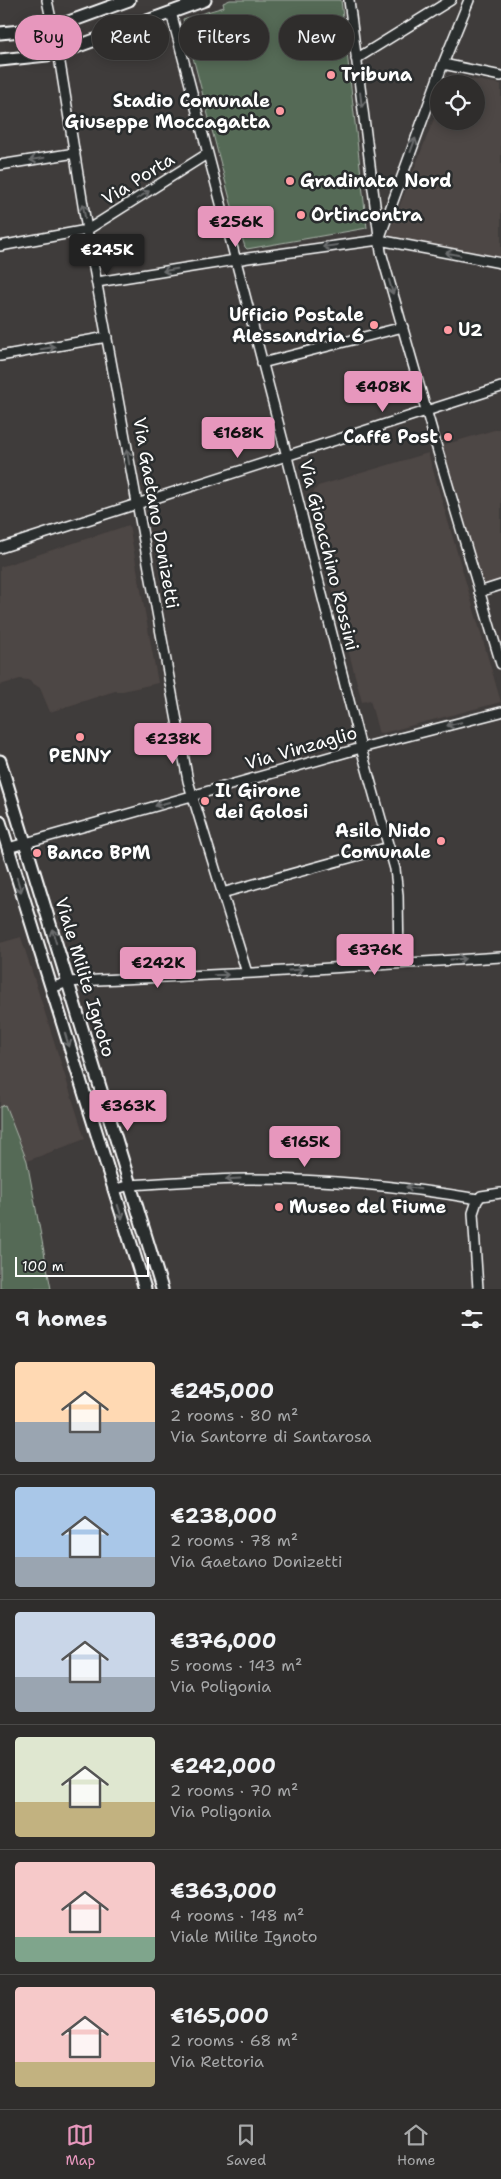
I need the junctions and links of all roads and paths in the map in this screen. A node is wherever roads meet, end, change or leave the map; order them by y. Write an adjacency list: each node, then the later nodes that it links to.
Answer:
1 (47, 0): 8 (street, Via Gaetano Donizetti)
2 (130, 0): 9 (main road)
3 (205, 0): 7 (main road)
4 (348, 0): 14 (street)
5 (451, 0): 14 (street)
6 (469, 0): 17 (street)
7 (171, 12): 12 (main road); 20 (street, Via Gioacchino Rossini)
8 (50, 15)
9 (82, 17)
10 (15, 32): 11 (main road)
11 (0, 33)
12 (82, 44)
13 (15, 59): 15 (main road)
14 (356, 59): 23 (street, one-way to 23)
15 (0, 60)
16 (59, 60): 19 (street, Via Gaetano Donizetti)
17 (443, 64): 18 (street); 23 (street, one-way to 17)
18 (501, 76)
19 (75, 154): 21 (street, one-way to 21); 22 (street, Via Gaetano Donizetti, one-way to 19)
20 (207, 154): 22 (street, Via Porta, one-way to 20); 25 (street, Via Gioacchino Rossini)
21 (0, 165)
22 (87, 230): 24 (street); 27 (street, Via Gaetano Donizetti)
23 (379, 240): 25 (street, one-way to 25); 26 (street, one-way to 23); 28 (street, one-way to 28)
24 (0, 246)
25 (236, 260): 27 (street, one-way to 27); 31 (street, Via Gioacchino Rossini)
26 (501, 264)
27 (96, 282): 29 (street, Via Gaetano Donizetti)
28 (402, 327): 31 (street); 33 (street)
29 (107, 337): 30 (street, one-way to 29); 35 (street, Via Gaetano Donizetti, one-way to 29)
30 (0, 356)
31 (262, 363): 34 (street, Via Gioacchino Rossini)
32 (501, 388): 33 (street)
33 (427, 412): 34 (street); 38 (street)
34 (287, 456): 35 (street); 41 (street, Via Gioacchino Rossini)
35 (138, 504): 36 (street); 43 (street, Via Gaetano Donizetti)
36 (0, 548)
37 (501, 585): 38 (street)
38 (479, 592): 39 (street)
39 (501, 664)
40 (501, 712): 41 (street, Via Vinzaglio, one-way to 41)
41 (360, 748): 43 (street, Via Vinzaglio); 46 (street, Via Gioacchino Rossini)
42 (0, 761): 45 (main road, Viale Milite Ignoto)
43 (192, 796): 45 (street, Via Vinzaglio, one-way to 45); 48 (street, Via Gaetano Donizetti)
44 (0, 822): 47 (main road, Viale Milite Ignoto)
45 (25, 843): 47 (street, Via Vinzaglio); 52 (main road, Viale Milite Ignoto, one-way to 45)
46 (389, 847): 48 (street); 50 (street, Via Gioacchino Rossini)
47 (8, 848): 53 (main road, Viale Milite Ignoto, one-way to 53)
48 (222, 893): 51 (street, Via Gaetano Donizetti)
49 (501, 957): 50 (street, one-way to 49)
50 (399, 963): 51 (street, one-way to 50)
51 (247, 974): 52 (street, one-way to 51)
52 (68, 982): 53 (street); 54 (main road, Viale Milite Ignoto)
53 (51, 988): 55 (main road, Viale Milite Ignoto, one-way to 55)
54 (130, 1186): 55 (street); 57 (street, one-way to 54); 59 (main road, Viale Milite Ignoto)
55 (113, 1190): 58 (main road, Viale Milite Ignoto, one-way to 58)
56 (501, 1193): 57 (street)
57 (478, 1199): 60 (street)
58 (145, 1289)
59 (162, 1289)
60 (478, 1289)

